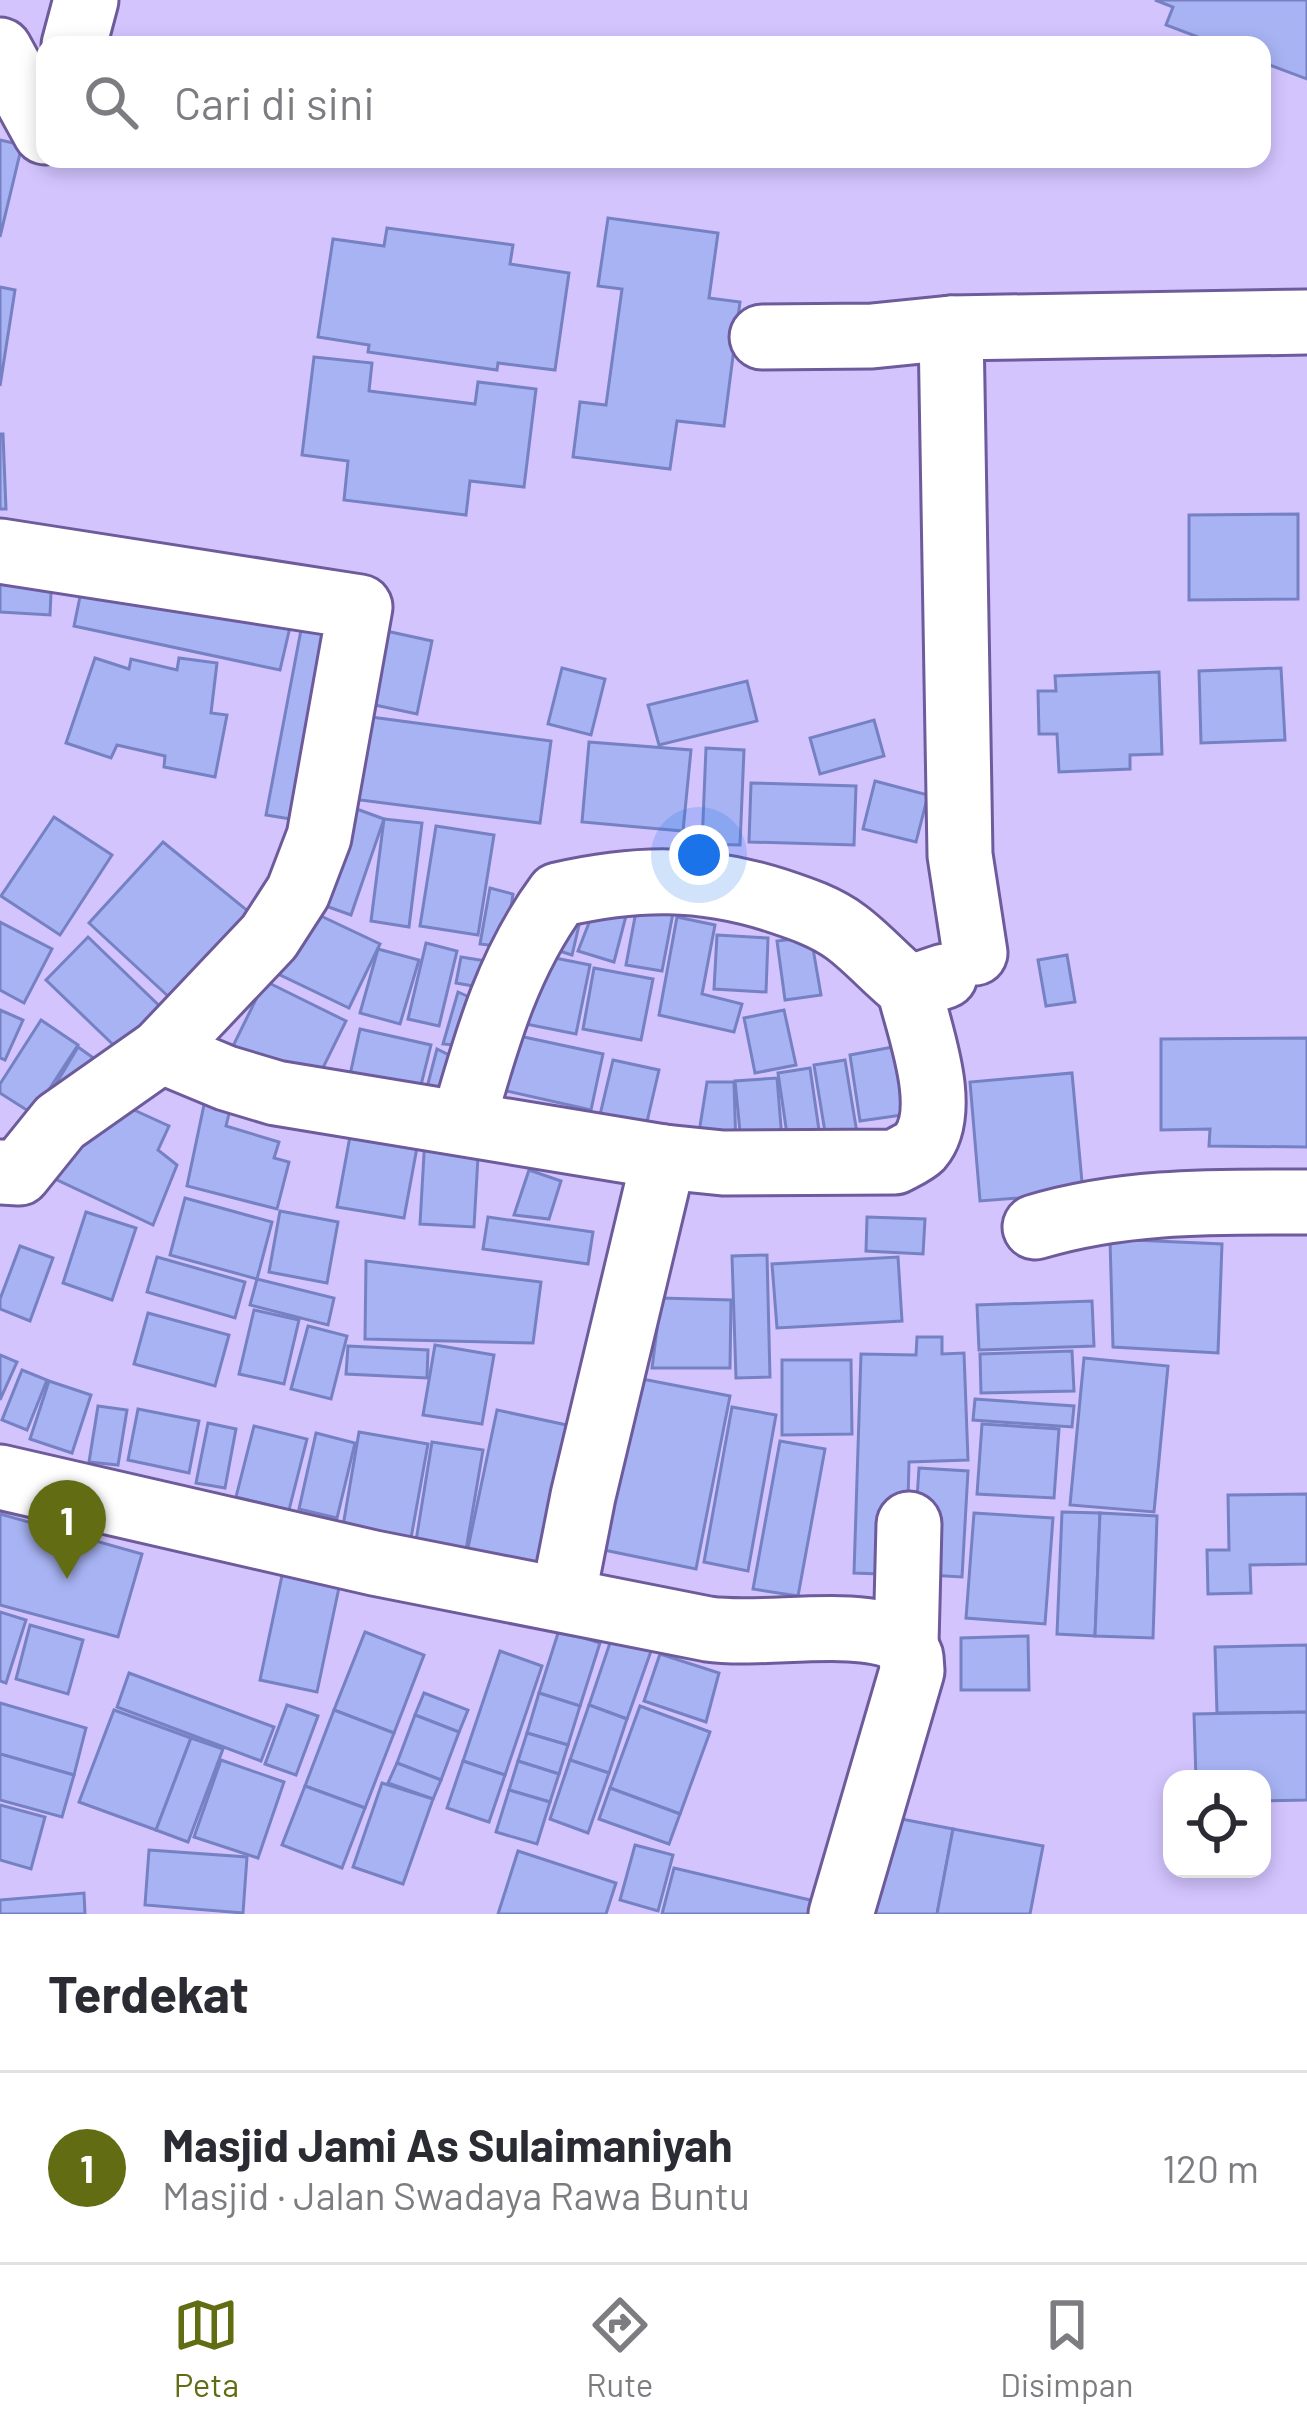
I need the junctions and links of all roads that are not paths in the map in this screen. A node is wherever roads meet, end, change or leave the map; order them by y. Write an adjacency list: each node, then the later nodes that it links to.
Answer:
1 (86, 0): 2 (street)
2 (76, 36)
3 (0, 50): 4 (street)
4 (36, 116)
5 (1307, 322): 6 (street)
6 (952, 328): 7 (street); 9 (street)
7 (762, 337)
8 (0, 551): 10 (street)
9 (943, 972): 11 (street); 12 (street)
10 (161, 1051): 11 (street); 13 (street)
11 (463, 1122): 12 (street)
12 (664, 1157): 18 (street)
13 (0, 1172)
14 (1307, 1202): 15 (street)
15 (1035, 1227)
16 (0, 1477): 18 (street)
17 (909, 1524): 19 (street)
18 (563, 1598): 19 (street)
19 (906, 1644): 20 (street)
20 (841, 1914)

